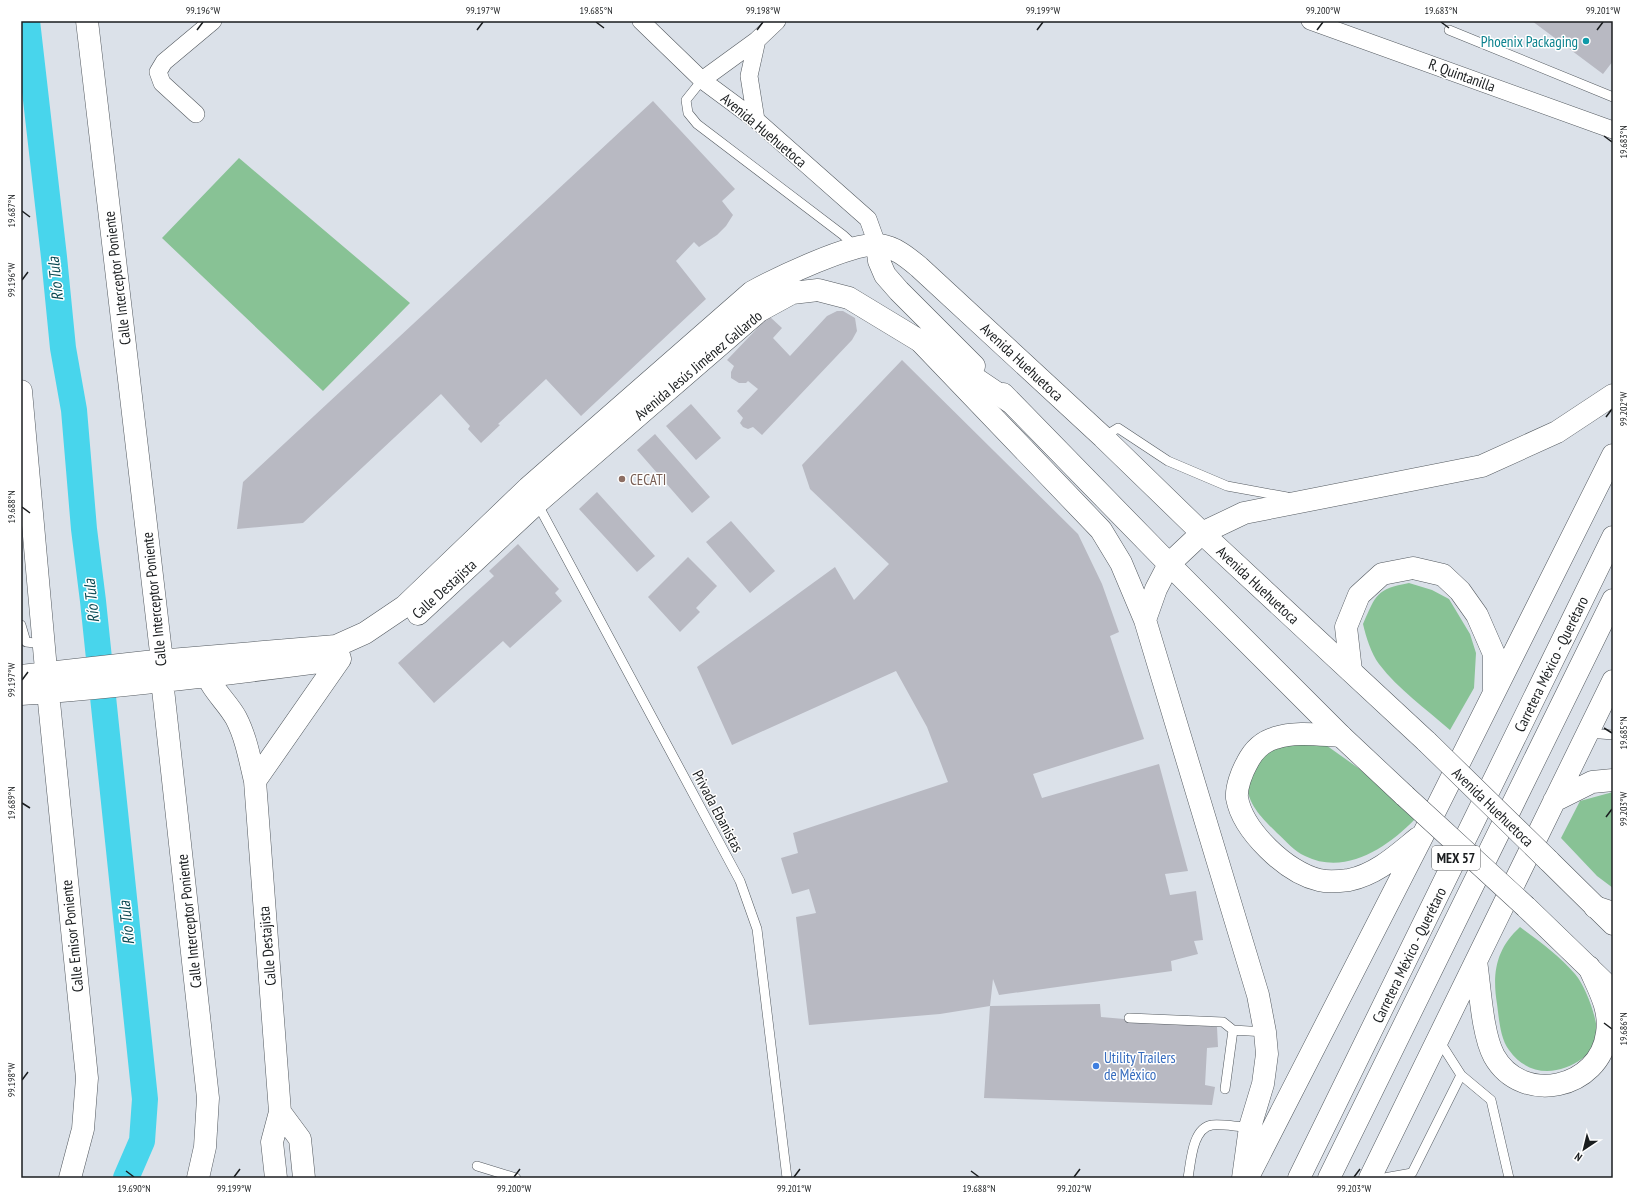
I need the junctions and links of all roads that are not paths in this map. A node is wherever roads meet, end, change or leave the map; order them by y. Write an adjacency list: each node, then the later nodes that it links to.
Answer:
1 (87, 21): 31 (main road, Calle Interceptor Poniente)
2 (213, 21): 10 (street)
3 (641, 21): 8 (street, Avenida Huehuetoca)
4 (777, 21): 7 (street)
5 (1310, 21): 12 (street, R. Quintanilla)
6 (1449, 30): 9 (lane)
7 (757, 40): 8 (street); 11 (street)
8 (702, 80): 11 (street, Avenida Huehuetoca); 13 (lane)
9 (1613, 96)
10 (196, 114)
11 (756, 120): 13 (street, Avenida Huehuetoca)
12 (1613, 130)
13 (877, 248): 17 (main road); 18 (main road, Avenida Huehuetoca); 20 (main road, Avenida Jesús Jiménez Gallardo)
14 (920, 341): 17 (main road); 20 (main road, Avenida Jesús Jiménez Gallardo); 26 (main road)
15 (21, 391): 28 (main road, Calle Emisor Poniente)
16 (1613, 395): 21 (main road)
17 (1013, 404): 24 (main road)
18 (1103, 437): 21 (lane); 22 (main road, Avenida Huehuetoca)
19 (1613, 455): 37 (main road)
20 (533, 496): 29 (main road, Calle Destajista); 65 (lane, Privada Ebanistas)
21 (1302, 500): 22 (main road)
22 (1202, 533): 24 (main road); 32 (main road, Avenida Huehuetoca)
23 (1613, 538): 69 (main road, Carretera México - Querétaro / MEX 57)
24 (1169, 564): 26 (main road); 40 (main road)
25 (1613, 600): 70 (main road, Carretera México - Querétaro / MEX 57)
26 (1145, 620): 52 (main road)
27 (21, 625): 28 (lane)
28 (45, 644): 35 (main road, Calle Emisor Poniente)
29 (338, 652): 30 (main road, Calle Destajista); 42 (main road)
30 (205, 668): 31 (main road); 42 (main road, Calle Destajista)
31 (154, 671): 35 (main road); 61 (main road, Calle Interceptor Poniente)
32 (1351, 671): 37 (main road); 45 (main road, Avenida Huehuetoca, bridge)
33 (21, 676): 35 (main road)
34 (1613, 682): 38 (main road)
35 (54, 683): 36 (main road); 60 (main road, Calle Emisor Poniente)
36 (21, 694)
37 (1494, 695): 44 (main road)
38 (1588, 732): 39 (lane); 43 (main road)
39 (1613, 735)
40 (1341, 736): 44 (main road); 48 (main road, bridge)
41 (1613, 780): 43 (main road)
42 (255, 781): 56 (main road, Calle Destajista)
43 (1554, 801): 47 (main road)
44 (1424, 834): 68 (main road)
45 (1604, 910): 46 (main road, Avenida Huehuetoca)
46 (1613, 924)
47 (1476, 961): 48 (main road); 53 (main road)
48 (1589, 967): 49 (main road)
49 (1613, 991)
50 (1128, 1018): 51 (lane)
51 (1233, 1030): 52 (lane); 55 (lane)
52 (1265, 1032): 57 (main road)
53 (1438, 1038): 54 (lane); 71 (main road)
54 (1462, 1075): 59 (lane); 73 (lane)
55 (1225, 1089)
56 (280, 1112): 62 (main road, Calle Destajista); 63 (main road)
57 (1250, 1127): 66 (lane); 67 (main road)
58 (477, 1166): 64 (lane)
59 (1411, 1175): 72 (lane)
60 (70, 1178)
61 (198, 1178)
62 (276, 1178)
63 (304, 1178)
64 (516, 1178)
65 (787, 1178)
66 (1188, 1178)
67 (1244, 1178)
68 (1247, 1178)
69 (1299, 1178)
70 (1329, 1178)
71 (1370, 1178)
72 (1384, 1178)
73 (1509, 1178)

